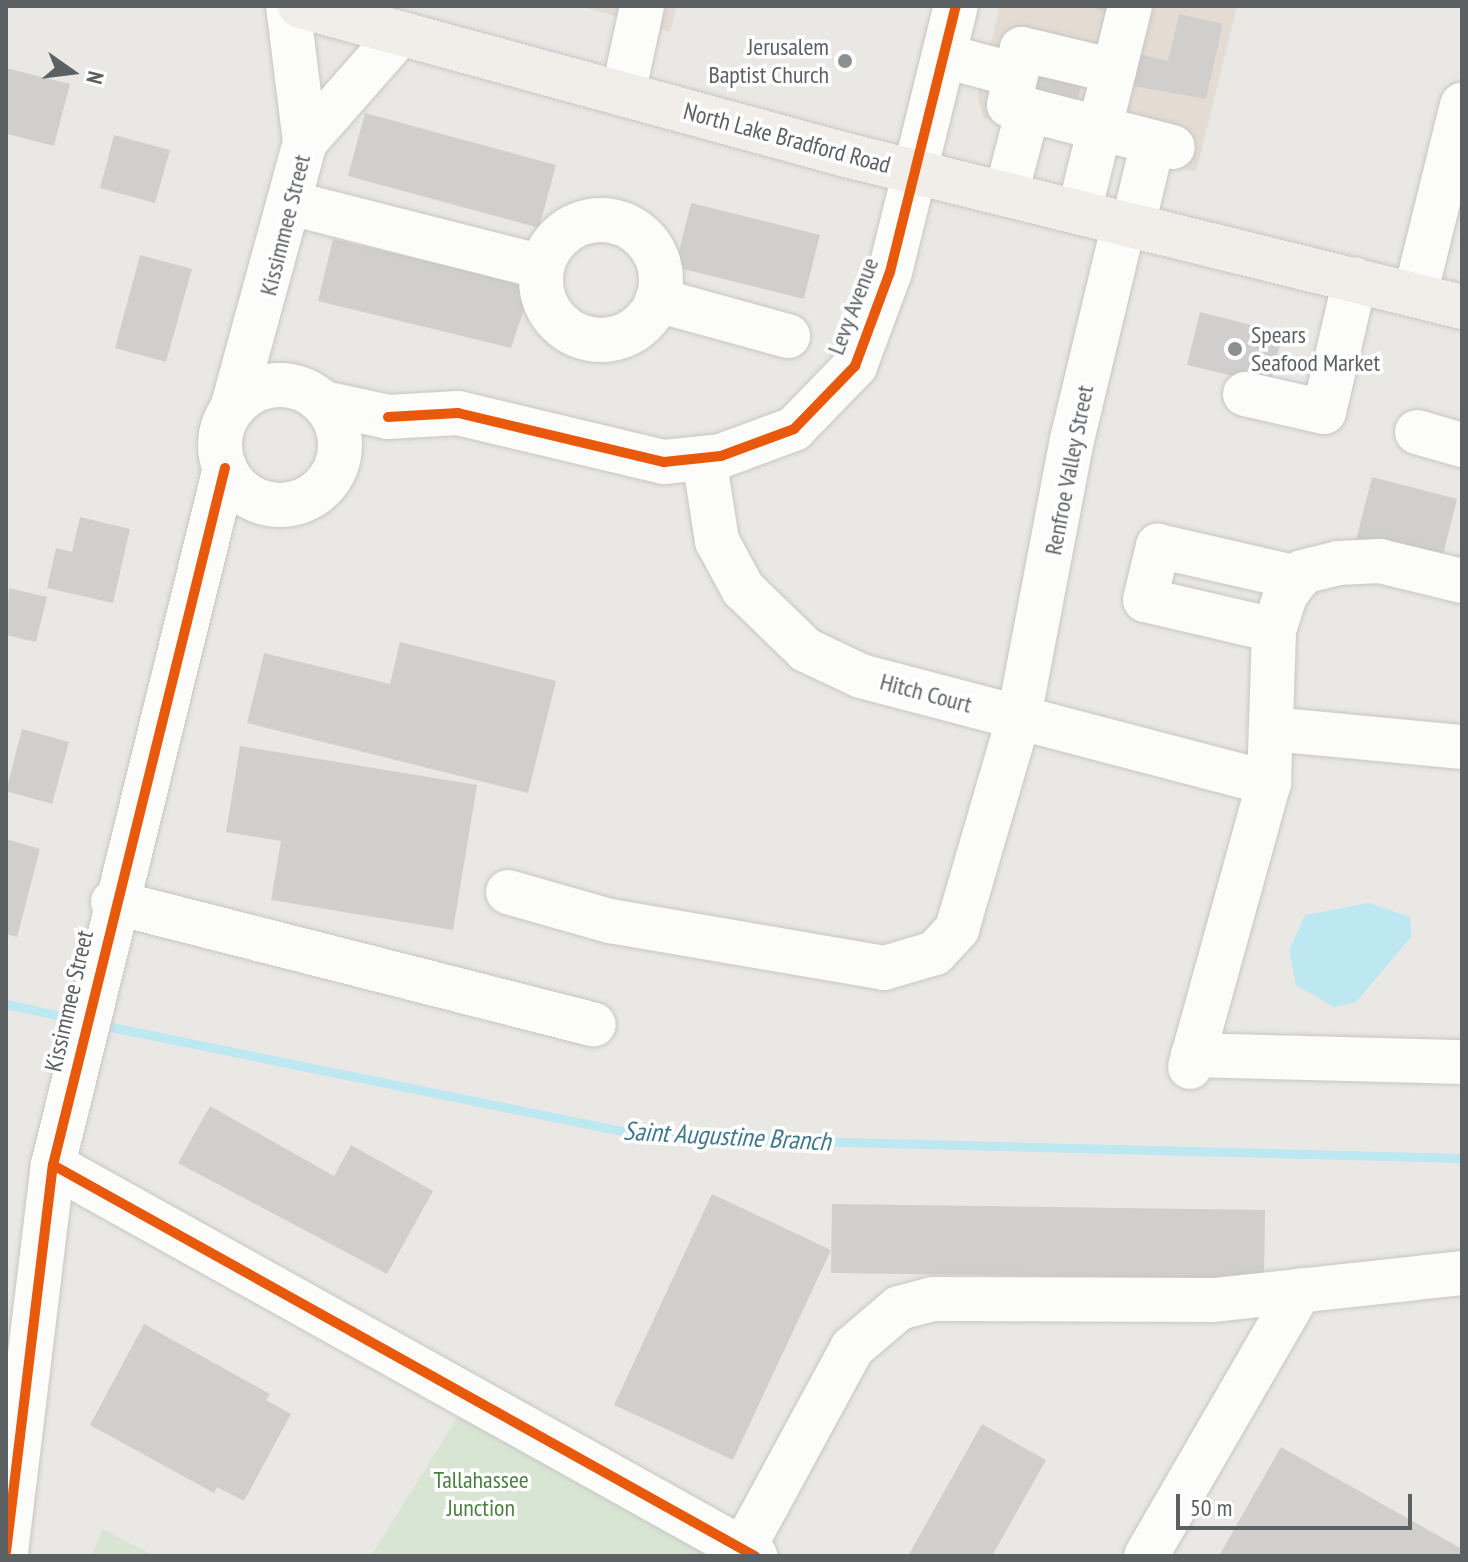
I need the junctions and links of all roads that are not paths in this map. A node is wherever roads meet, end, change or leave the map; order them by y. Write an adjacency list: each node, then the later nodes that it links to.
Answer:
1 (288, 6): 13 (street, Kissimmee Street)
2 (642, 6): 10 (street)
3 (956, 6): 7 (street, Levy Avenue)
4 (1130, 6): 8 (street)
5 (321, 9): 6 (main road, North Lake Bradford Road)
6 (400, 34): 10 (main road, North Lake Bradford Road); 13 (street, Kissimmee Street)
7 (944, 56): 9 (street); 14 (street, Levy Avenue)
8 (1114, 71): 9 (street); 12 (street)
9 (1022, 93): 12 (street); 16 (street)
10 (623, 94): 14 (main road, North Lake Bradford Road)
11 (1462, 105): 15 (street)
12 (1100, 128): 18 (street); 19 (street, Renfroe Valley Street)
13 (305, 142): 17 (street, Kissimmee Street)
14 (916, 172): 16 (main road, North Lake Bradford Road); 33 (street, Levy Avenue)
15 (1452, 190): 22 (street)
16 (1006, 194): 18 (main road, North Lake Bradford Road)
17 (291, 203): 20 (street); 25 (street, Kissimmee Street)
18 (1079, 212): 19 (main road, North Lake Bradford Road)
19 (1128, 224): 21 (main road, North Lake Bradford Road); 41 (street, Renfroe Valley Street)
20 (542, 267): 23 (street); 23 (street)
21 (1355, 280): 22 (main road, North Lake Bradford Road); 27 (street)
22 (1415, 295): 24 (main road, North Lake Bradford Road)
23 (657, 300): 26 (street)
24 (1462, 307)
25 (265, 309): 28 (street, Kissimmee Street); 29 (street, Kissimmee Street)
26 (788, 336)
27 (1245, 394)
28 (316, 397): 29 (street); 30 (street, Levy Avenue); 34 (street)
29 (232, 409): 35 (street)
30 (388, 417): 33 (street, Levy Avenue); 34 (street)
31 (1417, 432): 32 (street)
32 (1462, 445)
33 (704, 458): 41 (street, Hitch Court)
34 (338, 462): 36 (street)
35 (225, 468): 36 (street); 37 (street, Kissimmee Street)
36 (274, 505): 37 (street)
37 (204, 547): 46 (street, Kissimmee Street)
38 (1298, 578): 39 (street); 40 (street); 40 (street)
39 (1462, 581)
40 (1274, 630): 42 (street)
41 (1019, 717): 44 (street, Hitch Court); 45 (street, Renfroe Valley Street)
42 (1271, 729): 43 (street); 44 (street)
43 (1462, 747)
44 (1269, 783): 48 (street)
45 (508, 892)
46 (113, 902): 47 (street); 49 (street, Kissimmee Street)
47 (594, 1025)
48 (1462, 1062)
49 (53, 1165): 52 (street, Kissimmee Street); 53 (street)
50 (1462, 1273): 51 (street)
51 (1300, 1290): 53 (street); 54 (street)
52 (6, 1552)
53 (749, 1552)
54 (1146, 1556)

